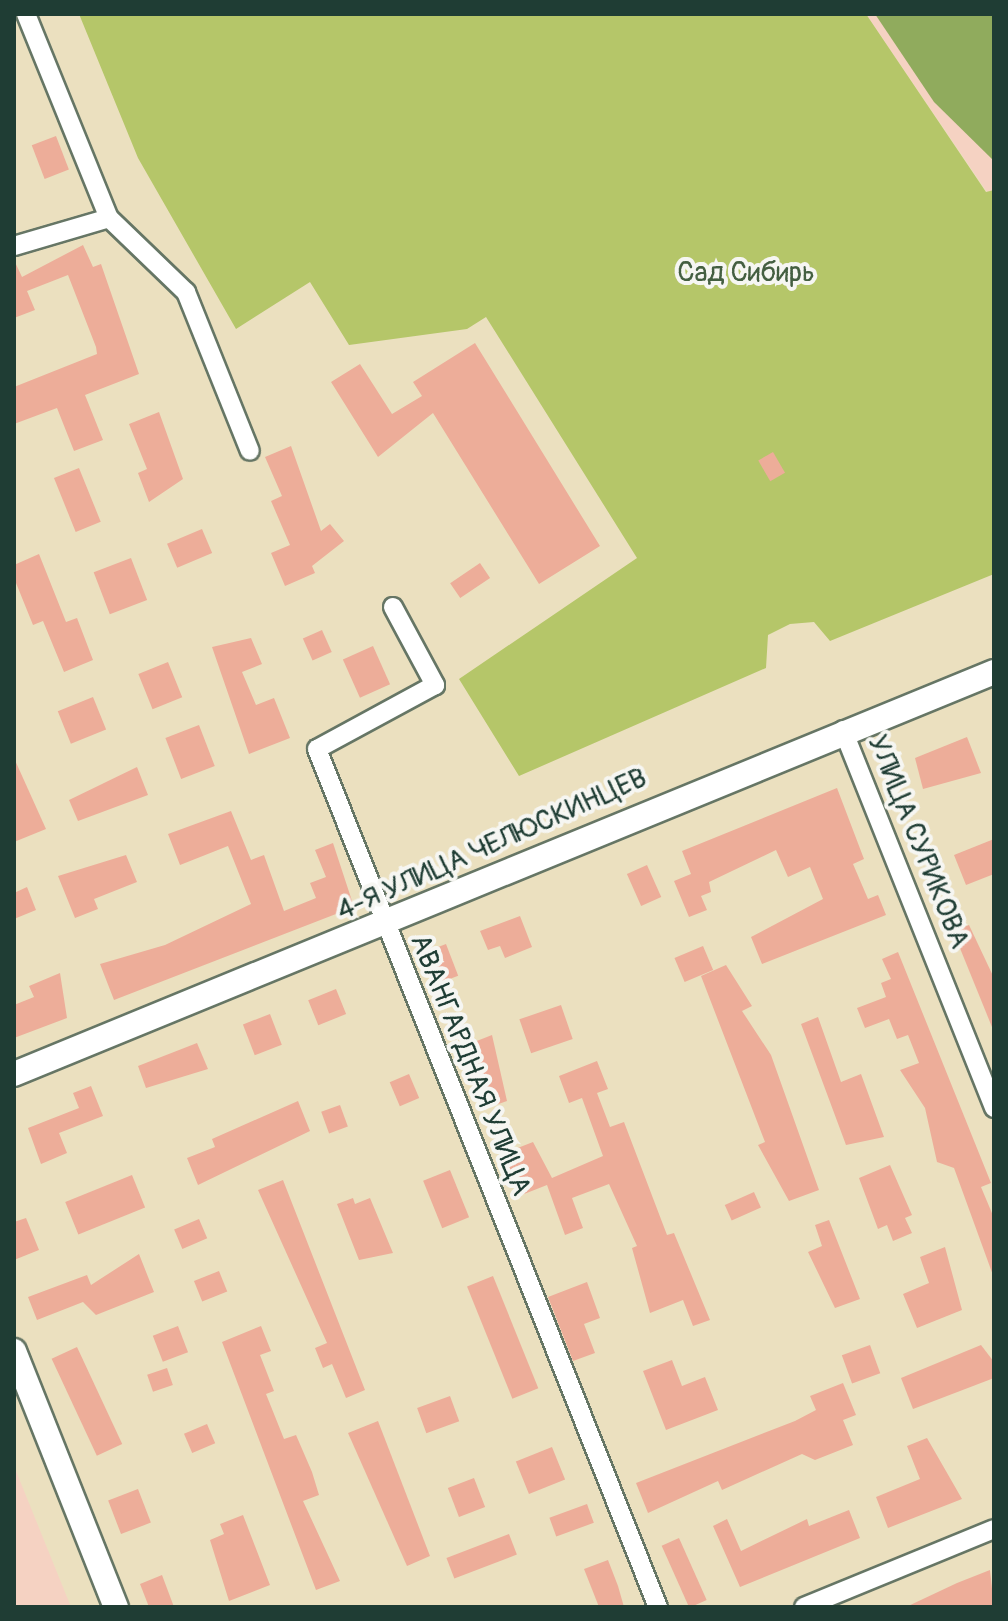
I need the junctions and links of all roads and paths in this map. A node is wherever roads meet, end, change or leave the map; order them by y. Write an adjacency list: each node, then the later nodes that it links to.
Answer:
1 (26, 14): 2 (street); 3 (street)
2 (14, 19)
3 (109, 218): 4 (street); 5 (street)
4 (14, 246)
5 (250, 451)
6 (393, 607): 9 (street, АВАНГАРДНАЯ УЛИЦА)
7 (994, 672): 8 (main road, 4-Я УЛИЦА ЧЕЛЮСКИНЦЕВ)
8 (843, 730): 9 (main road, 4-Я УЛИЦА ЧЕЛЮСКИНЦЕВ); 11 (street, УЛИЦА СУРИКОВА)
9 (385, 928): 10 (main road, 4-Я УЛИЦА ЧЕЛЮСКИНЦЕВ); 15 (street, АВАНГАРДНАЯ УЛИЦА)
10 (14, 1074)
11 (994, 1108)
12 (14, 1351): 14 (main road)
13 (994, 1529): 16 (street)
14 (116, 1607)
15 (658, 1607)
16 (804, 1607)

